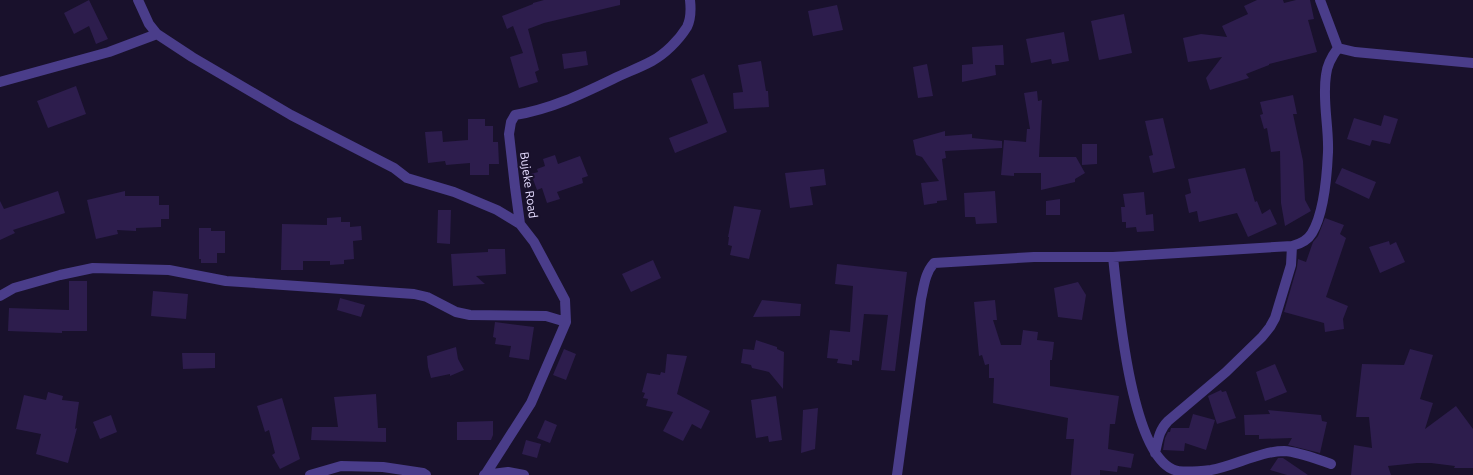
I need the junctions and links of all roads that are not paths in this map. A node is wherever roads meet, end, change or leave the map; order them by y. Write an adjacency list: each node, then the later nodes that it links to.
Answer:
1 (138, 0): 4 (street)
2 (690, 0): 8 (street, Bujeke Road)
3 (1320, 0): 5 (street)
4 (157, 34): 7 (street); 8 (street)
5 (1338, 48): 6 (street); 9 (street)
6 (1473, 63)
7 (0, 82)
8 (520, 224): 12 (street, Bujeke Road)
9 (1292, 246): 10 (street); 13 (street)
10 (1113, 257): 13 (street); 19 (street)
11 (0, 296): 12 (street)
12 (566, 322): 17 (street, Bujeke Road)
13 (1155, 453): 14 (street)
14 (1331, 464)
15 (310, 475): 16 (street)
16 (426, 475)
17 (485, 475): 18 (street)
18 (524, 475)
19 (896, 475)

